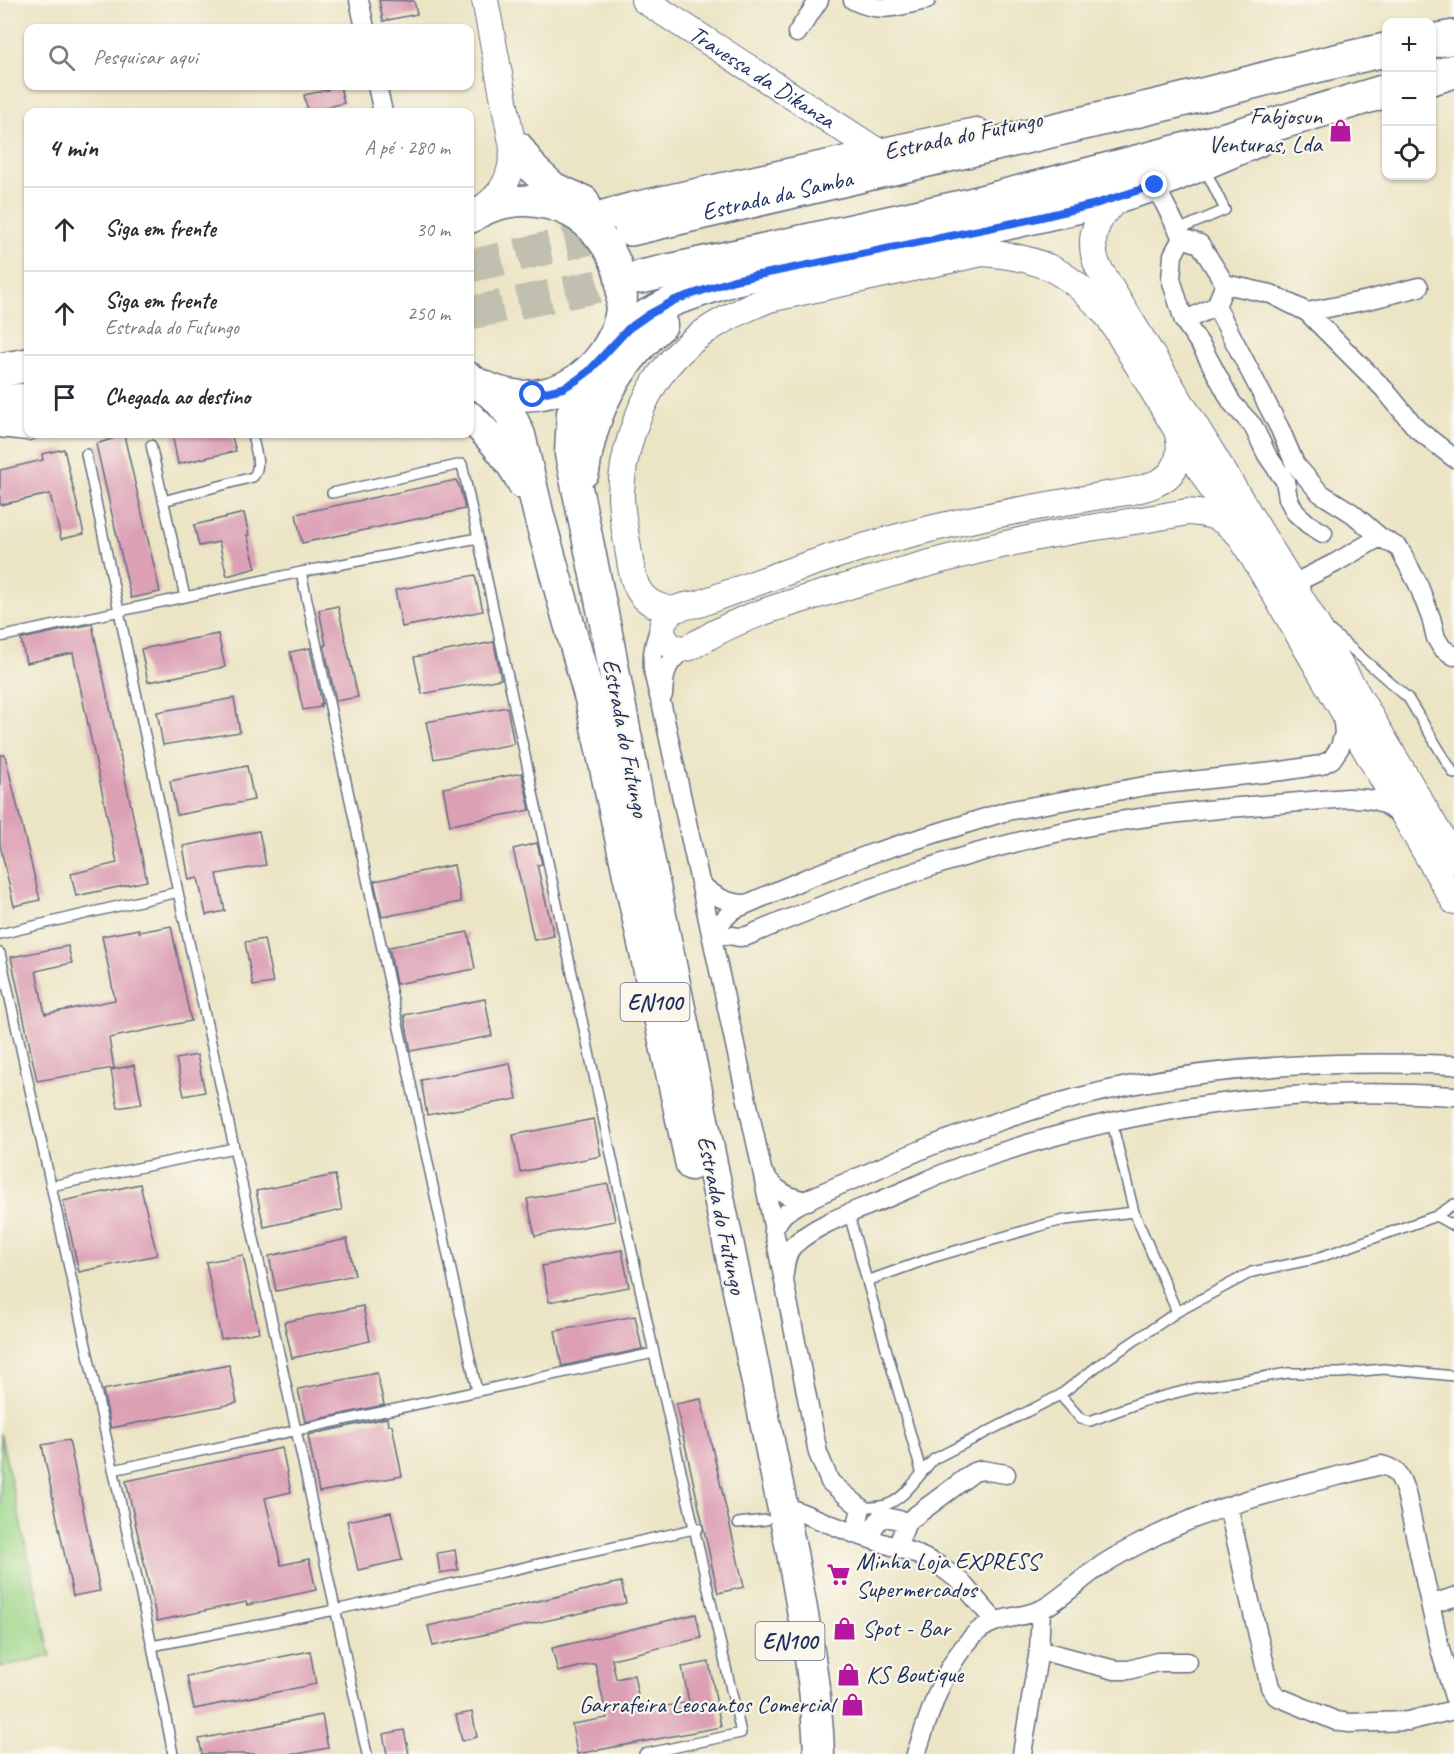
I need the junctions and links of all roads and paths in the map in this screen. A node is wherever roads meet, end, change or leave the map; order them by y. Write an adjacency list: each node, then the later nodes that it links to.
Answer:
1 (358, 0): 7 (street)
2 (484, 0): 18 (street)
3 (819, 0): 8 (street)
4 (853, 0): 5 (street)
5 (926, 0)
6 (659, 4): 20 (street, Travessa da Dikanza)
7 (364, 24)
8 (797, 33)
9 (1454, 37): 10 (highway)
10 (1436, 40)
11 (1382, 51): 12 (highway, Estrada do Futungo)
12 (1343, 58): 20 (main road, Estrada do Futungo); 21 (highway, Estrada do Futungo)
13 (1454, 71): 14 (highway)
14 (1436, 76)
15 (378, 90): 17 (street)
16 (1371, 96): 19 (highway)
17 (382, 108)
18 (514, 138): 24 (street); 26 (street); 27 (main road)
19 (1213, 152): 22 (main road, Estrada do Futungo); 28 (lane); 29 (highway)
20 (880, 153): 27 (main road, Estrada do Futungo)
21 (959, 153): 27 (highway, Estrada da Samba)
22 (1155, 185): 23 (main road, Estrada do Futungo); 28 (street)
23 (1125, 195): 30 (main road, Estrada do Futungo); 68 (street)
24 (474, 214)
25 (474, 215): 26 (main road)
26 (578, 217): 27 (main road, Estrada do Futungo); 38 (main road)
27 (631, 219)
28 (1180, 234): 31 (street); 35 (street)
29 (641, 277)
30 (742, 279): 38 (main road, Estrada do Futungo); 57 (main road)
31 (1225, 284): 33 (street); 34 (street)
32 (1419, 287): 34 (street)
33 (1216, 306): 35 (street); 53 (street)
34 (1307, 312): 52 (street)
35 (1184, 321): 54 (street)
36 (24, 352): 37 (main road)
37 (0, 358)
38 (600, 360): 41 (main road); 57 (main road, Estrada do Futungo)
39 (24, 366): 40 (highway)
40 (0, 369)
41 (474, 379)
42 (474, 380): 58 (main road, Estrada do Futungo)
43 (24, 400): 44 (highway)
44 (0, 402)
45 (474, 421): 58 (main road)
46 (0, 422): 47 (main road)
47 (24, 424)
48 (1178, 434): 59 (street); 61 (street); 71 (street)
49 (253, 438): 56 (lane)
50 (151, 445): 56 (lane)
51 (86, 454): 70 (lane)
52 (1454, 458)
53 (1307, 477): 54 (street); 62 (street)
54 (1285, 481): 60 (street)
55 (332, 493): 63 (lane)
56 (163, 501): 69 (lane)
57 (582, 508): 123 (main road, Estrada do Futungo / EN100)
58 (539, 516): 123 (main road, Estrada do Futungo / EN100)
59 (937, 528): 64 (street); 65 (street)
60 (1323, 533)
61 (1241, 537): 65 (street); 76 (street)
62 (1380, 537): 68 (street); 74 (street)
63 (478, 538): 66 (lane); 113 (lane)
64 (880, 543): 67 (street); 71 (street)
65 (944, 558): 67 (street)
66 (301, 572): 69 (lane); 115 (lane)
67 (890, 574): 73 (street)
68 (1299, 595): 77 (lane); 83 (street)
69 (185, 597): 70 (lane)
70 (118, 612): 72 (lane); 85 (lane)
71 (667, 618): 73 (street); 75 (street)
72 (0, 637)
73 (688, 648): 75 (street)
74 (1454, 656)
75 (662, 706): 84 (street)
76 (1340, 706): 78 (street); 80 (street)
77 (1454, 774)
78 (1042, 805): 79 (street); 81 (street)
79 (985, 818): 82 (street); 87 (street)
80 (1413, 831): 81 (street); 86 (street)
81 (1047, 836): 82 (street)
82 (992, 849): 90 (street)
83 (1454, 859)
84 (700, 883): 87 (street); 88 (street)
85 (178, 892): 89 (lane); 99 (lane)
86 (1454, 901)
87 (744, 904): 88 (street)
88 (711, 932): 90 (street); 92 (street)
89 (0, 934)
90 (747, 936): 92 (street)
91 (0, 953): 101 (lane)
92 (722, 982): 100 (street)
93 (1454, 1065): 94 (street)
94 (1163, 1080): 95 (street); 97 (street)
95 (1107, 1092): 98 (street); 102 (street)
96 (1454, 1096): 97 (street)
97 (1167, 1111): 98 (street)
98 (1112, 1123): 104 (lane); 105 (street)
99 (234, 1148): 101 (lane); 117 (lane)
100 (762, 1170): 102 (street); 108 (street)
101 (51, 1186): 118 (lane)
102 (808, 1201): 108 (street)
103 (1454, 1204): 106 (lane)
104 (1134, 1212): 111 (lane); 112 (lane)
105 (849, 1214): 109 (street); 111 (lane)
106 (1436, 1216): 107 (lane); 112 (lane)
107 (1454, 1226)
108 (773, 1228): 109 (street); 110 (street)
109 (814, 1231): 110 (street)
110 (783, 1279): 122 (street)
111 (867, 1281): 119 (lane)
112 (1177, 1312): 116 (lane)
113 (654, 1353): 115 (lane); 125 (lane)
114 (1454, 1376): 116 (lane)
115 (477, 1391): 117 (lane)
116 (1060, 1395): 119 (lane)
117 (296, 1431): 118 (lane); 130 (lane)
118 (113, 1470): 133 (lane)
119 (921, 1471): 122 (lane)
120 (1006, 1474): 124 (street)
121 (1227, 1506): 129 (street); 131 (street); 138 (street)
122 (861, 1508): 126 (street)
123 (762, 1516): 126 (street); 142 (main road, Estrada do Futungo / EN100); 143 (main road, Estrada do Futungo / EN100)
124 (907, 1522): 126 (street); 127 (street)
125 (696, 1529): 130 (lane); 141 (lane)
126 (861, 1536): 127 (street)
127 (897, 1547): 132 (street)
128 (1454, 1597): 129 (street)
129 (1432, 1604): 135 (street)
130 (335, 1610): 133 (lane); 140 (lane)
131 (1041, 1610): 132 (street); 134 (street)
132 (994, 1620): 144 (street)
133 (152, 1646): 139 (lane)
134 (1039, 1650): 136 (street); 145 (street)
135 (1449, 1660): 137 (street)
136 (1188, 1662)
137 (1454, 1697)
138 (1454, 1710)
139 (173, 1754)
140 (367, 1754)
141 (644, 1754)
142 (800, 1754)
143 (819, 1754)
144 (916, 1754)
145 (1022, 1754)

